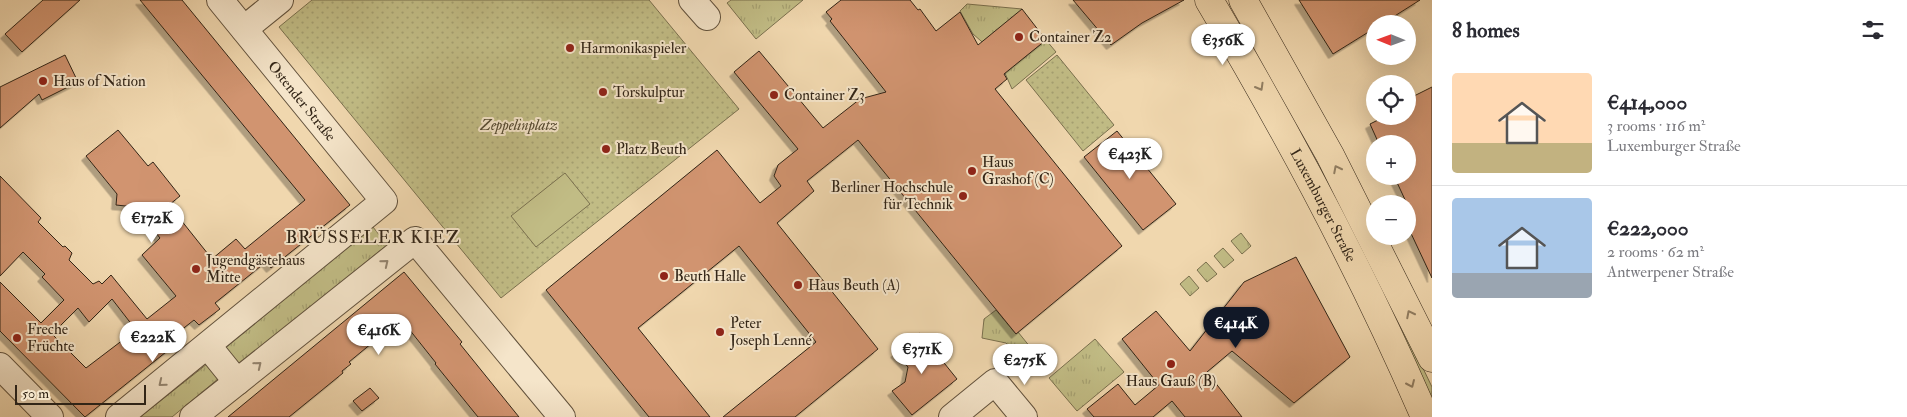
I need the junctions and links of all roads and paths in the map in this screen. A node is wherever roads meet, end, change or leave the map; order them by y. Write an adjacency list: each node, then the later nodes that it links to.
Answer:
1 (220, 0): 5 (street, Ostender Straße)
2 (280, 0): 5 (street)
3 (1209, 0): 7 (main road, Luxemburger Straße, one-way to 7)
4 (1242, 0): 6 (main road, Luxemburger Straße)
5 (244, 29): 8 (street, Ostender Straße)
6 (1310, 118): 7 (main road); 9 (main road, Luxemburger Straße, one-way to 6)
7 (1285, 132): 18 (main road, Luxemburger Straße, one-way to 18)
8 (208, 346): 11 (street); 13 (street, one-way to 13)
9 (1432, 358)
10 (0, 366): 12 (street)
11 (237, 382): 14 (street); 15 (street, one-way to 15)
12 (50, 417)
13 (119, 417)
14 (193, 417)
15 (562, 417)
16 (952, 417): 17 (street)
17 (1024, 417)
18 (1425, 417)

